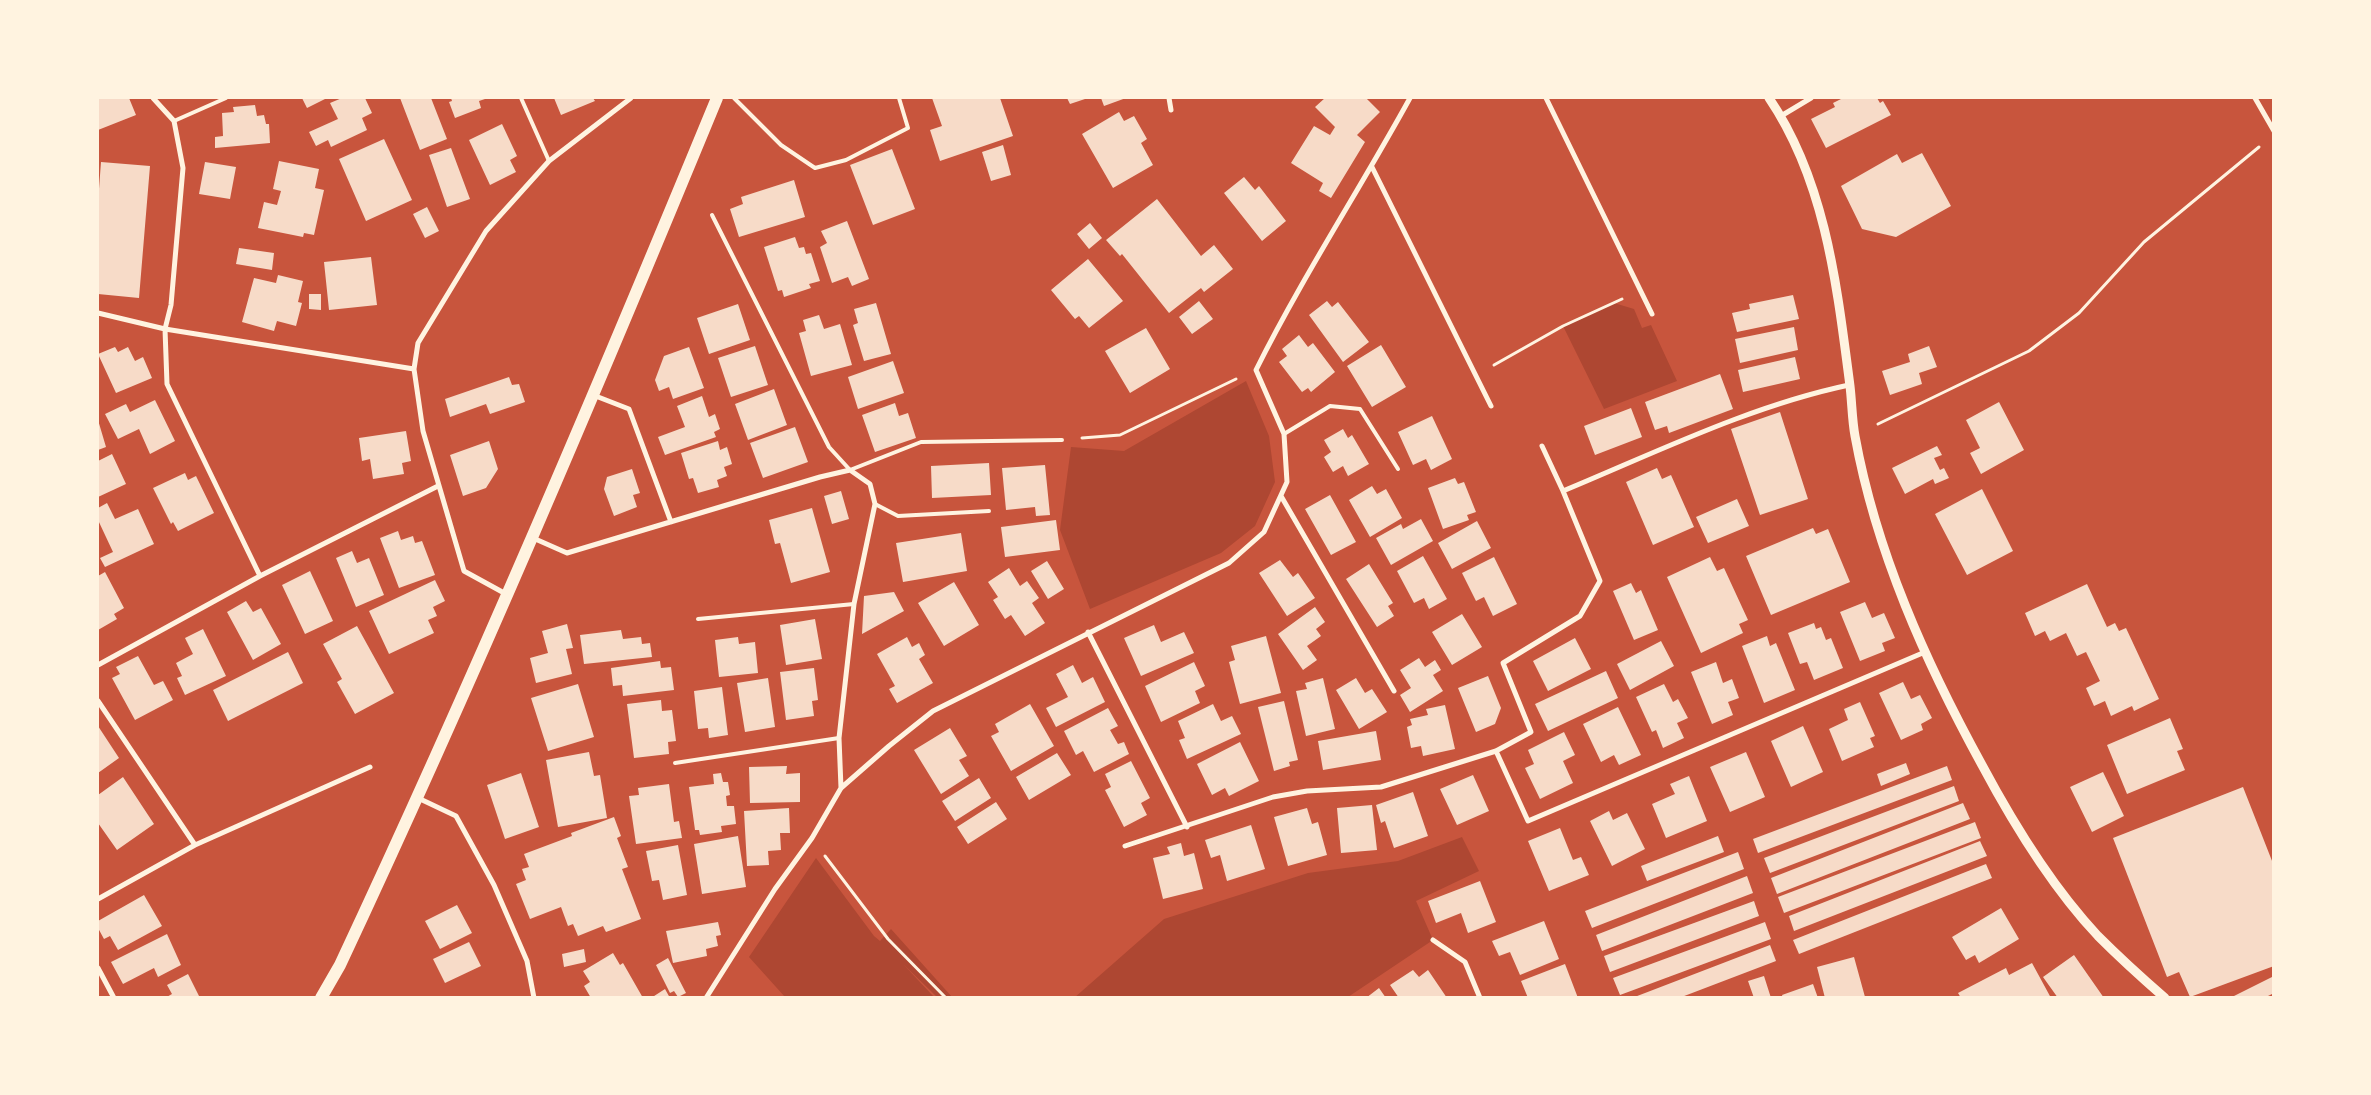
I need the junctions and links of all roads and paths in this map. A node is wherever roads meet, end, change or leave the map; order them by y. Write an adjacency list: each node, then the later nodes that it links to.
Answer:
1 (153, 98): 16 (street)
2 (226, 98): 16 (lane)
3 (521, 98): 19 (lane)
4 (630, 98): 19 (street)
5 (717, 98): 30 (main road)
6 (734, 98): 7 (lane)
7 (899, 98)
8 (1169, 98): 14 (street)
9 (1410, 98): 20 (street)
10 (1546, 98): 22 (street)
11 (1769, 98): 15 (street)
12 (1811, 98): 15 (street)
13 (2255, 98): 17 (street)
14 (1172, 110)
15 (1781, 116): 29 (street)
16 (174, 121): 25 (street)
17 (2274, 132)
18 (2266, 142): 33 (path)
19 (549, 161): 26 (street)
20 (1372, 166): 27 (street); 28 (street)
21 (712, 215): 37 (lane)
22 (1641, 291): 24 (street); 28 (path)
23 (98, 313): 25 (street)
24 (1652, 314)
25 (165, 329): 26 (street); 45 (street)
26 (414, 369): 38 (street)
27 (1256, 370): 32 (street); 34 (path)
28 (1476, 374): 31 (street)
29 (1850, 385): 33 (street); 39 (street)
30 (592, 395): 43 (street); 44 (main road)
31 (1491, 406)
32 (1284, 434): 36 (lane); 40 (street)
33 (1855, 435): 50 (street)
34 (1062, 440): 37 (lane)
35 (1542, 446): 39 (street)
36 (1398, 469)
37 (850, 470): 41 (street); 43 (street)
38 (438, 486): 45 (street); 46 (street)
39 (1563, 491): 55 (street)
40 (1281, 496): 49 (street); 52 (street)
41 (875, 504): 42 (lane); 47 (street)
42 (989, 511)
43 (671, 522): 44 (street)
44 (533, 538): 46 (main road)
45 (260, 576): 51 (street)
46 (508, 595): 59 (main road)
47 (854, 604): 48 (lane); 54 (street)
48 (698, 619)
49 (1088, 632): 58 (street); 60 (street)
50 (1925, 652): 55 (street); 73 (street)
51 (98, 665)
52 (1394, 691)
53 (98, 701): 62 (street)
54 (839, 738): 56 (lane); 58 (street)
55 (1496, 751): 60 (street)
56 (676, 763)
57 (370, 767): 62 (street)
58 (841, 788): 61 (street)
59 (418, 798): 68 (main road); 69 (street)
60 (1187, 826): 63 (street)
61 (812, 838): 70 (street); 71 (path)
62 (195, 845): 64 (street)
63 (1124, 846)
64 (98, 899)
65 (1433, 940): 72 (street)
66 (98, 968): 67 (street)
67 (114, 998)
68 (321, 998)
69 (534, 998)
70 (706, 998)
71 (946, 998)
72 (1480, 998)
73 (2165, 998)

